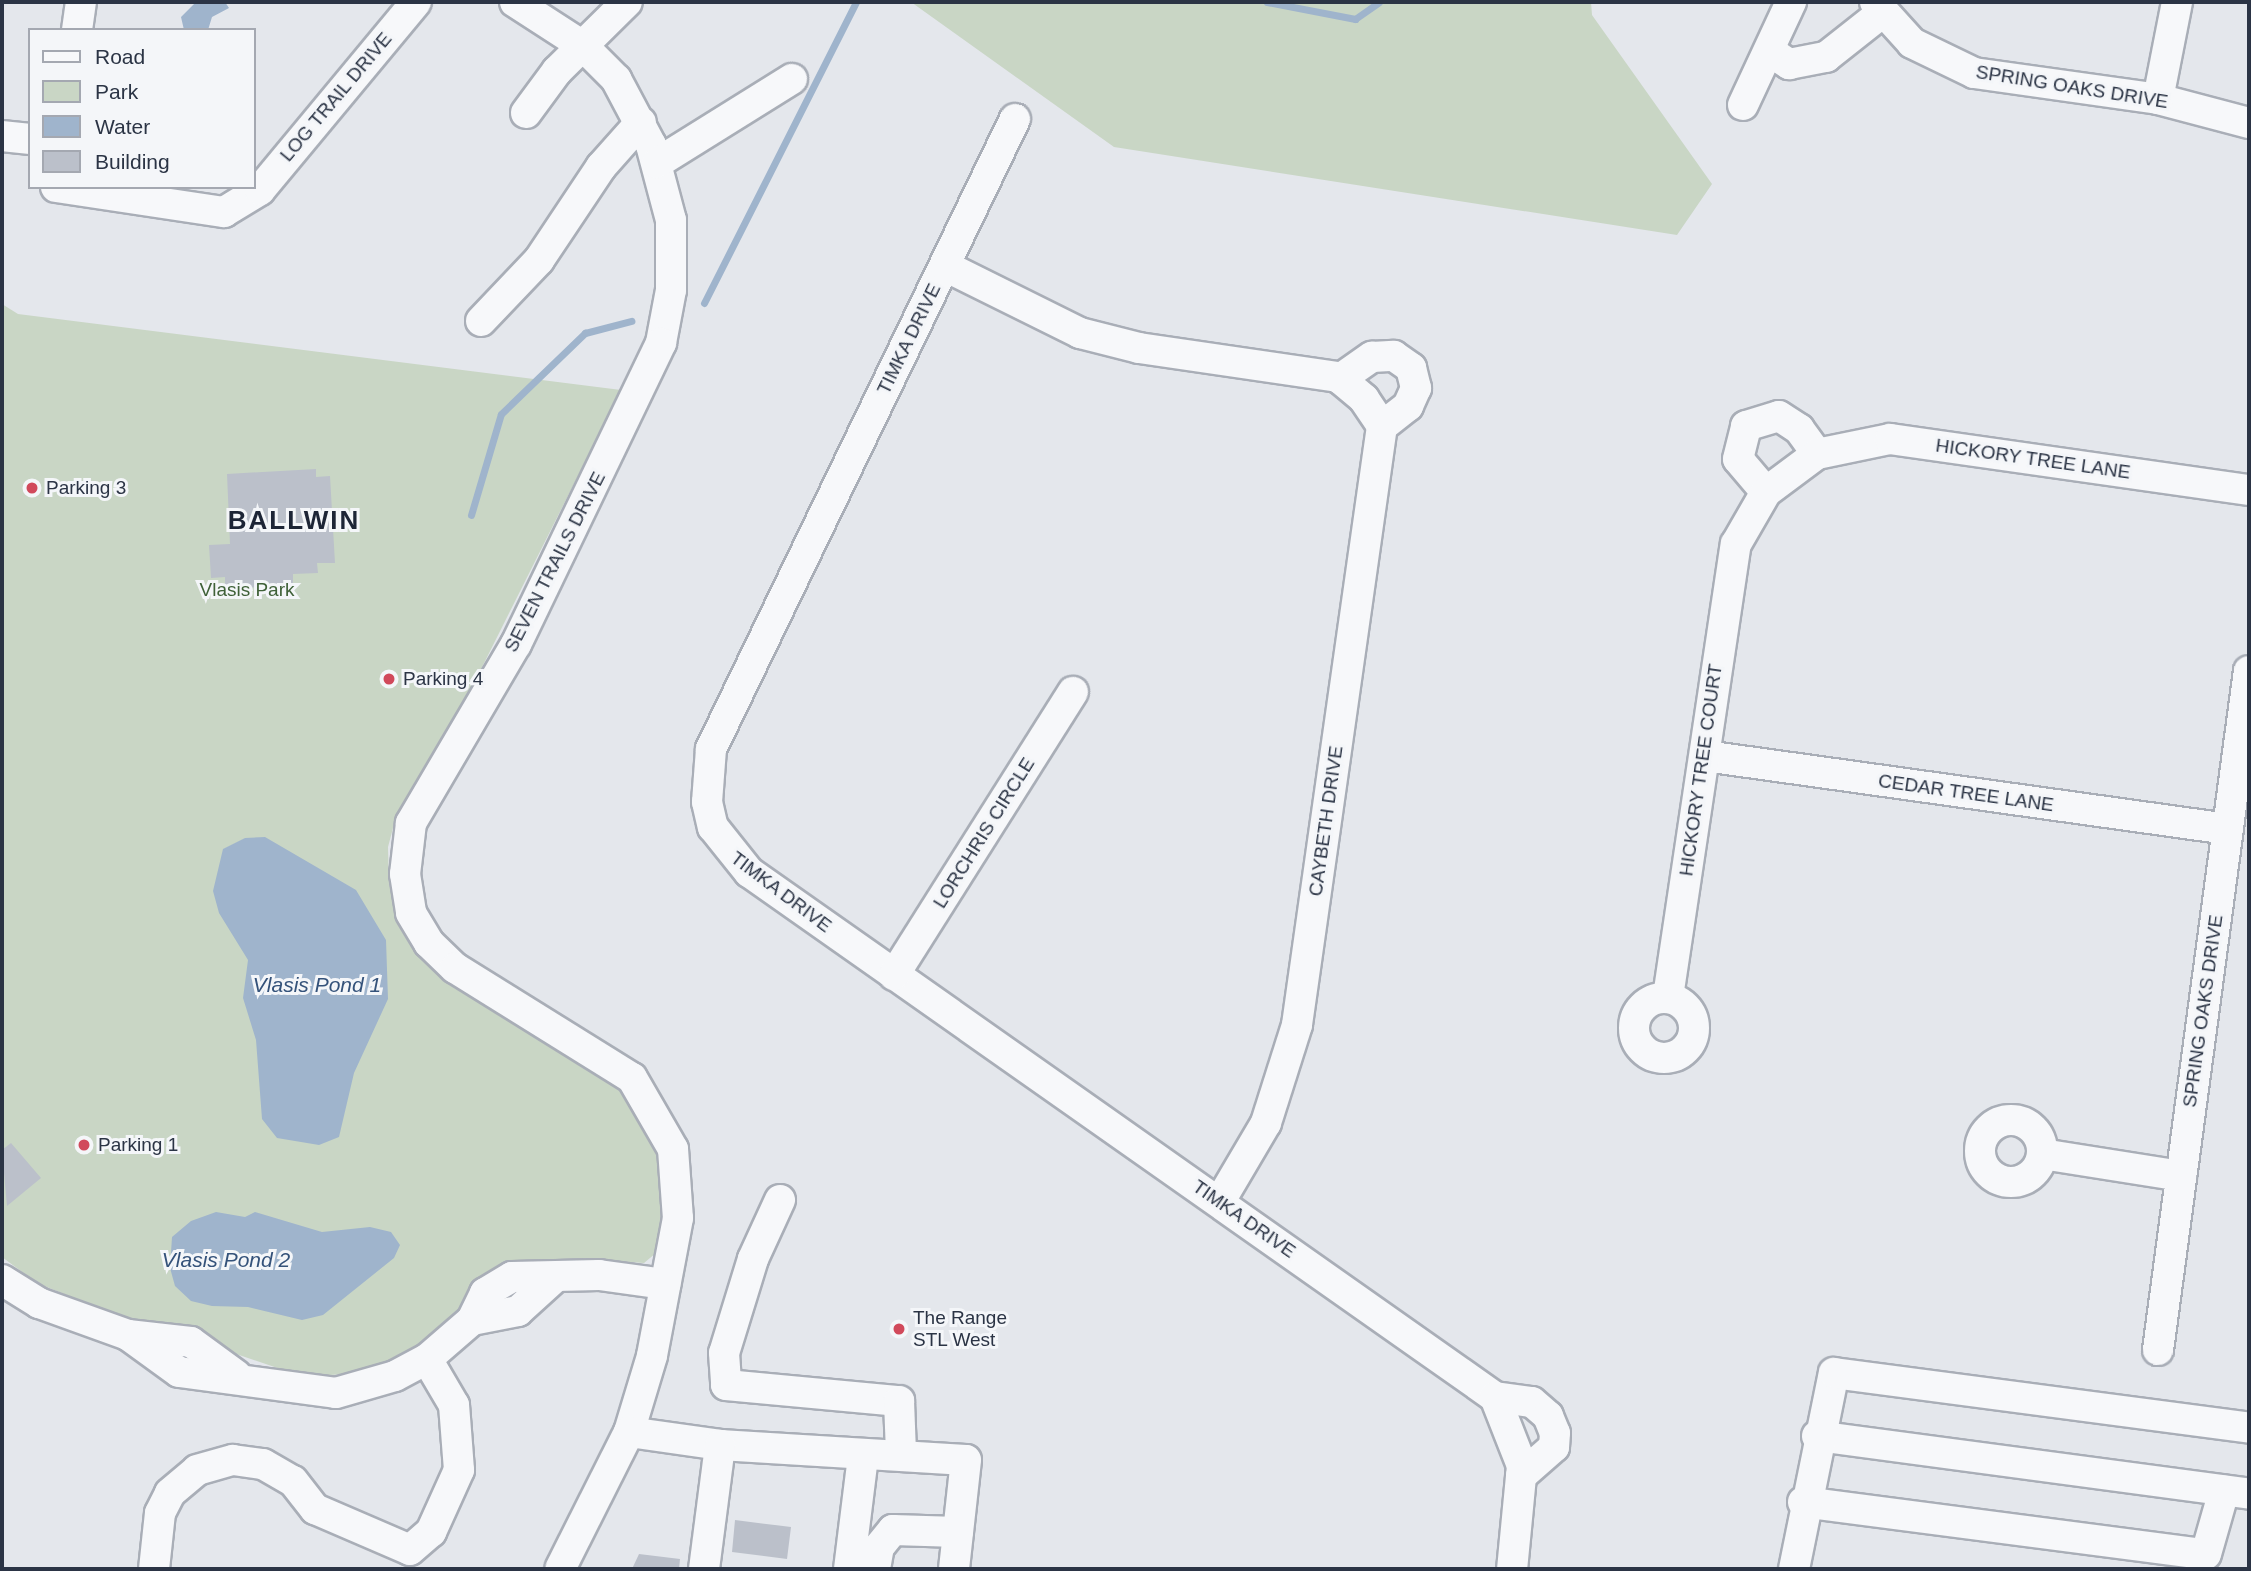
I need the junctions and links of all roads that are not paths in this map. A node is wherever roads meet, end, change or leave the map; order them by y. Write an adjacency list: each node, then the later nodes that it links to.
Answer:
1 (81, 2): 8 (street)
2 (415, 2): 21 (street, LOG TRAIL DRIVE)
3 (515, 2): 9 (street, SEVEN TRAILS DRIVE)
4 (627, 2): 9 (street)
5 (1791, 2): 10 (street)
6 (2177, 2): 12 (street)
7 (1879, 7): 10 (street); 12 (street, SPRING OAKS DRIVE)
8 (77, 28)
9 (583, 46): 14 (street); 16 (street, SEVEN TRAILS DRIVE)
10 (1771, 52): 13 (street)
11 (792, 79): 20 (street)
12 (2158, 99): 17 (street, SPRING OAKS DRIVE)
13 (1743, 105)
14 (526, 113)
15 (1015, 119): 22 (street, TIMKA DRIVE)
16 (641, 121): 20 (street, SEVEN TRAILS DRIVE); 23 (street)
17 (2249, 123)
18 (2, 136): 19 (street)
19 (28, 139)
20 (657, 163): 41 (street, SEVEN TRAILS DRIVE)
21 (69, 189)
22 (945, 266): 24 (street); 34 (street, TIMKA DRIVE)
23 (481, 320)
24 (1340, 379): 25 (street); 25 (street)
25 (1382, 426): 39 (street, CAYBETH DRIVE)
26 (1817, 454): 27 (street, HICKORY TREE LANE); 28 (street, HICKORY TREE LANE); 28 (street)
27 (2249, 490)
28 (1766, 492): 29 (street, HICKORY TREE LANE)
29 (1737, 544): 32 (street, HICKORY TREE COURT)
30 (2249, 671): 33 (street, SPRING OAKS DRIVE)
31 (1073, 692): 34 (street, LORCHRIS CIRCLE)
32 (1705, 756): 33 (street, CEDAR TREE LANE); 35 (street, HICKORY TREE COURT)
33 (2228, 829): 37 (street, SPRING OAKS DRIVE)
34 (894, 975): 39 (street, TIMKA DRIVE)
35 (1668, 997)
36 (2042, 1154): 37 (street)
37 (2181, 1177): 42 (street, SPRING OAKS DRIVE)
38 (780, 1200): 49 (street)
39 (1220, 1201): 44 (street, TIMKA DRIVE)
40 (2, 1280): 43 (street)
41 (666, 1284): 43 (street); 46 (street, SEVEN TRAILS DRIVE)
42 (2158, 1350)
43 (427, 1359): 55 (street)
44 (1495, 1397): 51 (street, TIMKA DRIVE); 51 (street, TIMKA DRIVE)
45 (2249, 1428): 47 (street)
46 (629, 1432): 48 (street); 57 (street, SEVEN TRAILS DRIVE)
47 (1817, 1436): 52 (street); 53 (street)
48 (720, 1445): 50 (street); 58 (street)
49 (901, 1454): 50 (street); 54 (street)
50 (863, 1457): 59 (street)
51 (1521, 1476): 62 (street, TIMKA DRIVE)
52 (2237, 1493): 53 (street)
53 (1803, 1502): 63 (street)
54 (958, 1532): 60 (street); 61 (street)
55 (412, 1560): 56 (street)
56 (154, 1569)
57 (560, 1569)
58 (704, 1569)
59 (849, 1569)
60 (875, 1569)
61 (954, 1569)
62 (1512, 1569)
63 (1794, 1569)

